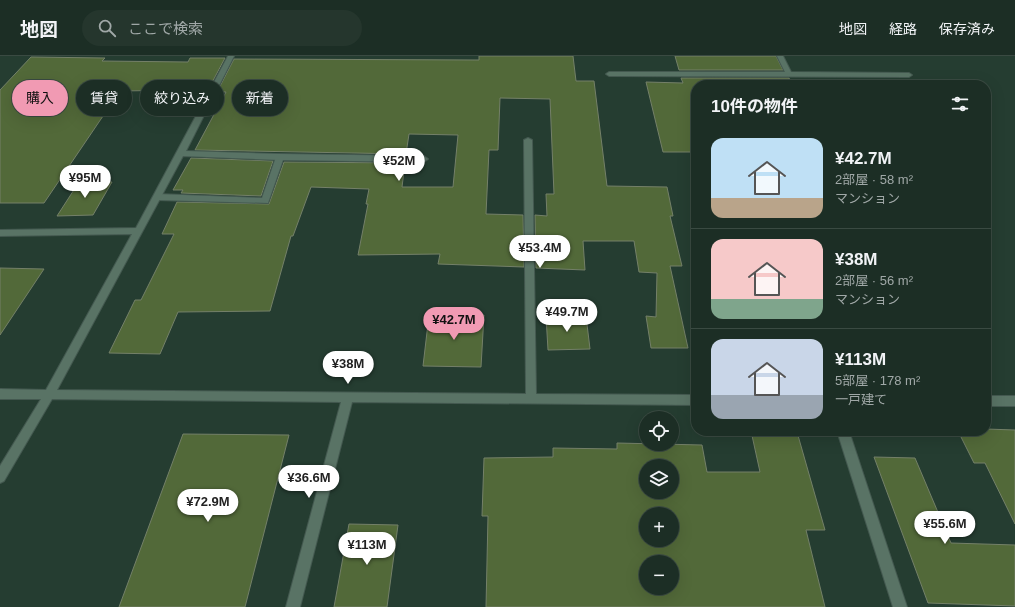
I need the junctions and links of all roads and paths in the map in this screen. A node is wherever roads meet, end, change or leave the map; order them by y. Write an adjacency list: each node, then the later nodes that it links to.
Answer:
1 (231, 56): 7 (street)
2 (780, 56): 4 (street)
3 (608, 74): 4 (street)
4 (789, 74): 5 (street)
5 (909, 75)
6 (528, 140): 16 (street)
7 (181, 153): 8 (street); 10 (street)
8 (280, 157): 9 (street); 10 (street)
9 (424, 159)
10 (157, 197): 11 (street)
11 (137, 232): 12 (street); 14 (street)
12 (0, 233)
13 (0, 394): 14 (street)
14 (49, 394): 15 (street); 21 (street)
15 (348, 397): 16 (street); 22 (street)
16 (531, 397): 17 (street)
17 (691, 400)
18 (991, 401): 19 (street)
19 (1015, 401)
20 (845, 436): 23 (street)
21 (0, 478)
22 (293, 607)
23 (900, 607)

